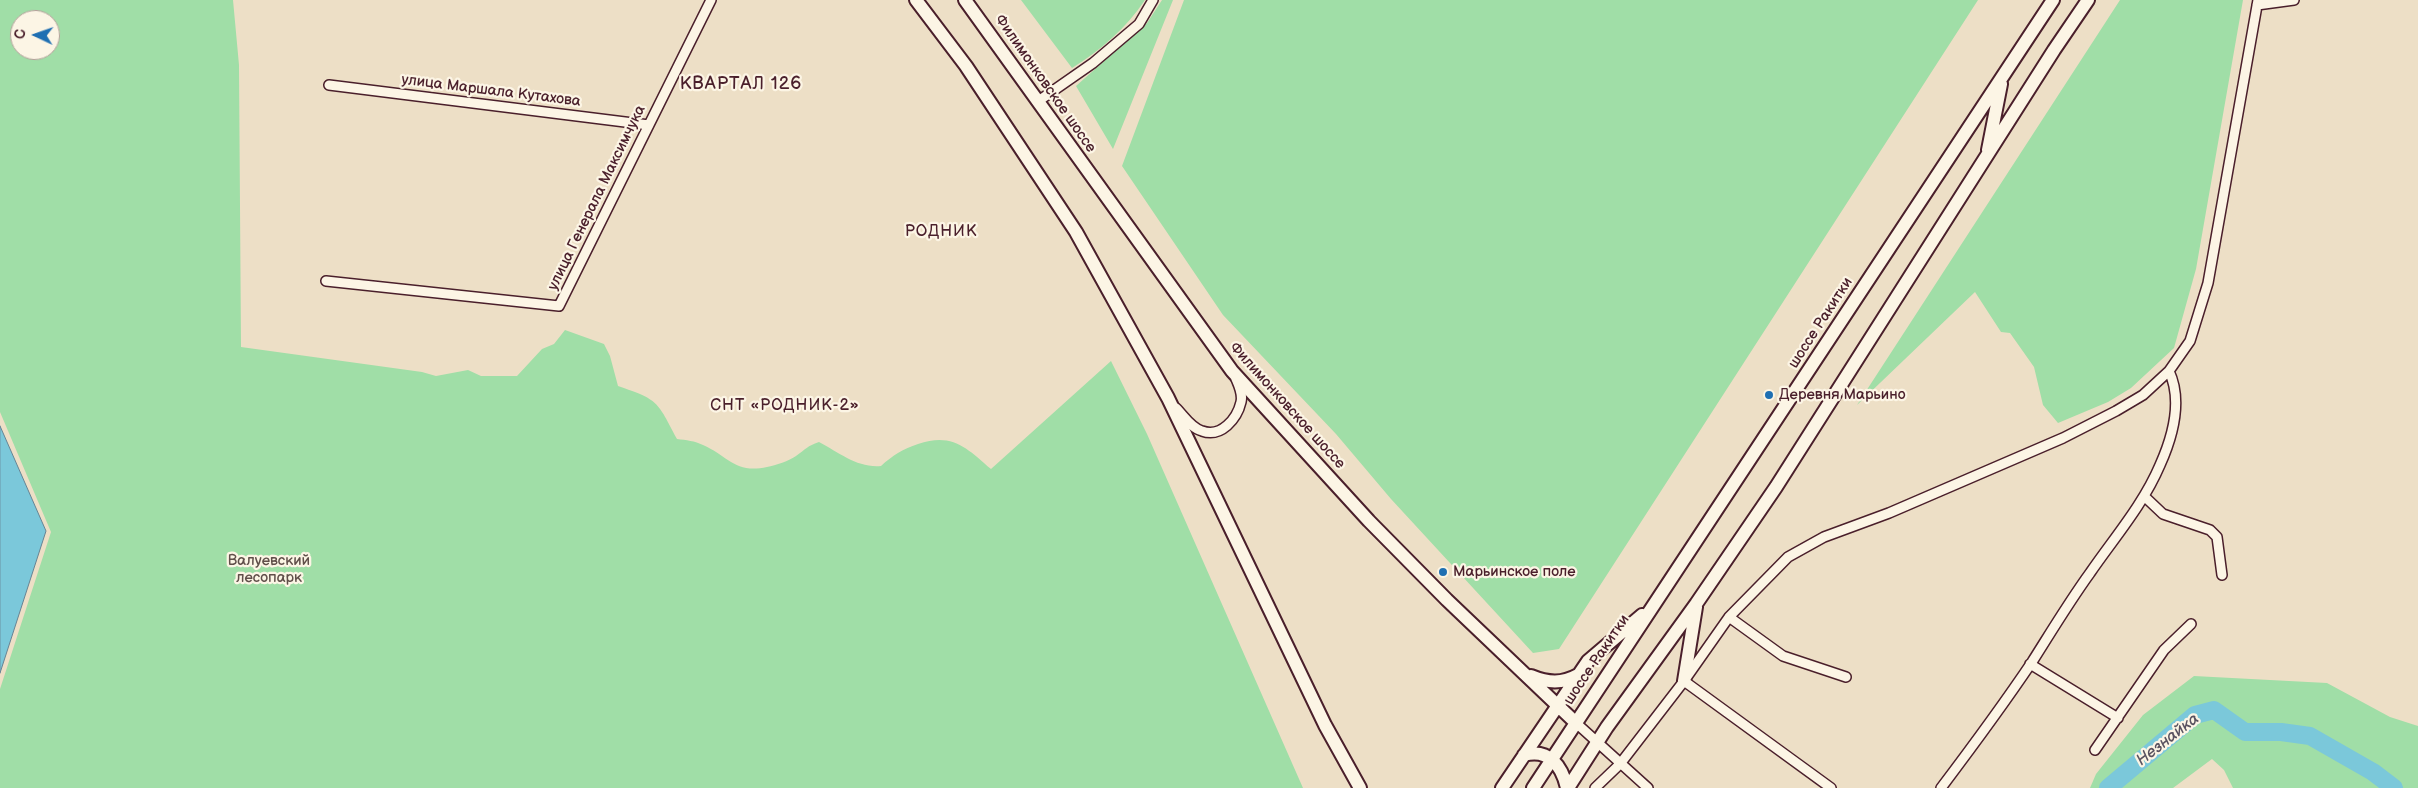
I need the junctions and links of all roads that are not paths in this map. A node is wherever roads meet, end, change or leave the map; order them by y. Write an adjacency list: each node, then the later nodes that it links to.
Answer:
1 (711, 0): 14 (street, улица Генерала Максимчука)
2 (916, 0): 19 (main road)
3 (965, 0): 13 (main road, Филимонковское шоссе)
4 (1153, 0): 13 (street)
5 (2048, 0): 10 (main road)
6 (2053, 0): 10 (main road, шоссе Ракитки)
7 (2088, 0): 15 (main road)
8 (2294, 0): 9 (street)
9 (2257, 3): 18 (street)
10 (2042, 16): 11 (main road, шоссе Ракитки)
11 (2002, 76): 15 (main road); 22 (main road, шоссе Ракитки)
12 (329, 85): 14 (street, улица Маршала Кутахова)
13 (1037, 102): 17 (main road, Филимонковское шоссе)
14 (649, 125): 16 (street, улица Генерала Максимчука)
15 (1986, 158): 23 (main road)
16 (326, 281)
17 (1232, 371): 19 (street); 27 (main road, Филимонковское шоссе)
18 (2169, 371): 20 (street); 24 (street)
19 (1168, 398): 39 (main road)
20 (2144, 496): 21 (street); 26 (street)
21 (2222, 575)
22 (1655, 604): 28 (main road); 33 (main road, шоссе Ракитки)
23 (1696, 604): 30 (main road); 34 (main road)
24 (1729, 617): 29 (street); 30 (street)
25 (2191, 624): 32 (street)
26 (2030, 664): 32 (street); 46 (street)
27 (1525, 674): 28 (main road); 31 (main road, Филимонковское шоссе)
28 (1578, 675): 31 (main road)
29 (1846, 677)
30 (1684, 681): 38 (street); 45 (street)
31 (1557, 705): 33 (main road, Филимонковское шоссе); 36 (main road)
32 (2118, 718): 35 (street)
33 (1576, 722): 34 (street, Филимонковское шоссе); 37 (main road, шоссе Ракитки)
34 (1598, 742): 38 (street, Филимонковское шоссе); 42 (main road)
35 (2095, 750)
36 (1524, 755): 37 (main road); 40 (main road)
37 (1552, 758): 41 (main road, шоссе Ракитки); 42 (main road)
38 (1620, 764): 43 (street); 44 (street, Филимонковское шоссе)
39 (1360, 788)
40 (1502, 788)
41 (1533, 788)
42 (1568, 788)
43 (1595, 788)
44 (1648, 788)
45 (1831, 788)
46 (1941, 788)

